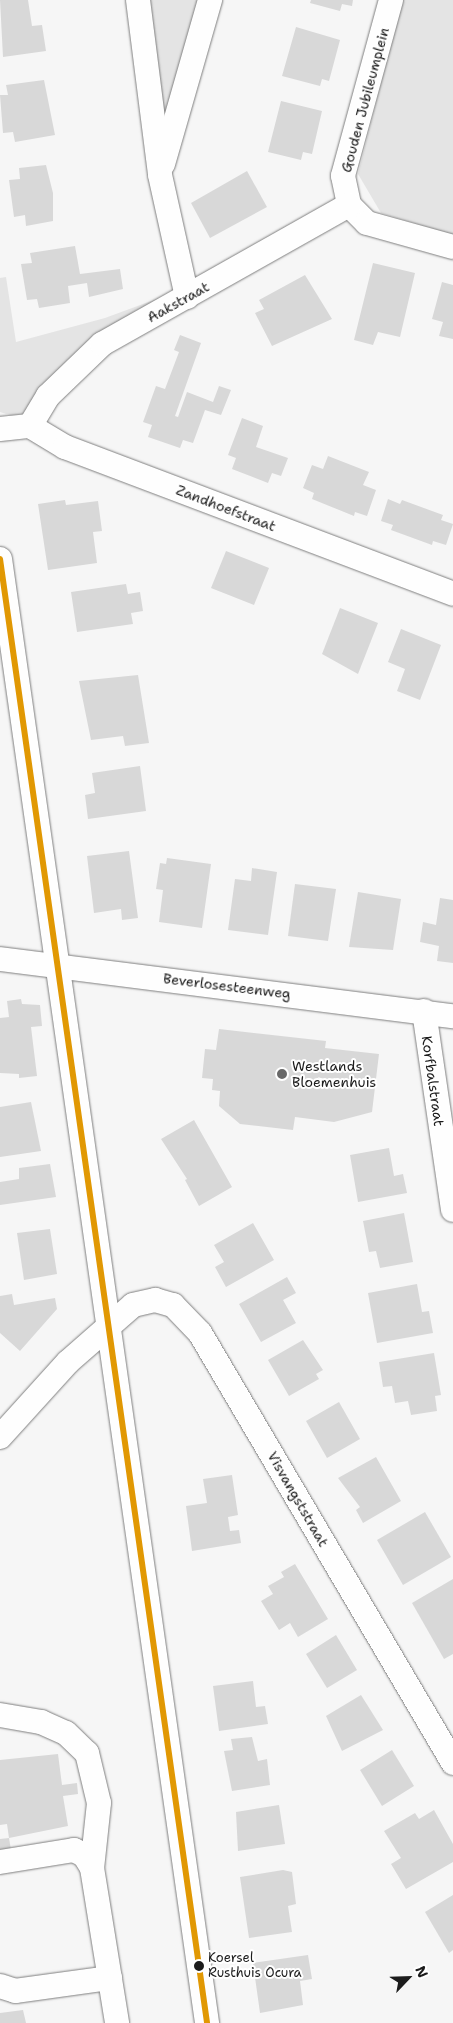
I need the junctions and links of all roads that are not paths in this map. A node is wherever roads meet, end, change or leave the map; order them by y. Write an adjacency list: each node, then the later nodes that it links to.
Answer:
1 (138, 0): 4 (street)
2 (210, 0): 4 (street)
3 (391, 0): 5 (street, Gouden Jubileumplein)
4 (160, 175): 7 (street)
5 (349, 205): 6 (street); 7 (street, Aakstraat)
6 (453, 247)
7 (187, 297): 8 (street, Aakstraat)
8 (30, 426): 9 (street); 11 (street, Zandhoefstraat)
9 (0, 429)
10 (0, 559): 12 (street)
11 (453, 594)
12 (7, 663): 14 (street)
13 (0, 959): 14 (street, Beverlosesteenweg)
14 (56, 965): 15 (street, Beverlosesteenweg); 18 (street)
15 (424, 1010): 16 (street, Beverlosesteenweg); 17 (street, Korfbalstraat)
16 (453, 1016)
17 (453, 1210)
18 (109, 1328): 19 (street, Visvangststraat); 21 (street, Visvangststraat); 27 (street)
19 (0, 1437)
20 (0, 1716): 23 (street)
21 (453, 1763)
22 (0, 1862): 23 (street)
23 (92, 1868): 24 (street)
24 (110, 1978): 25 (street); 26 (street)
25 (0, 1986)
26 (117, 2023)
27 (208, 2023)

